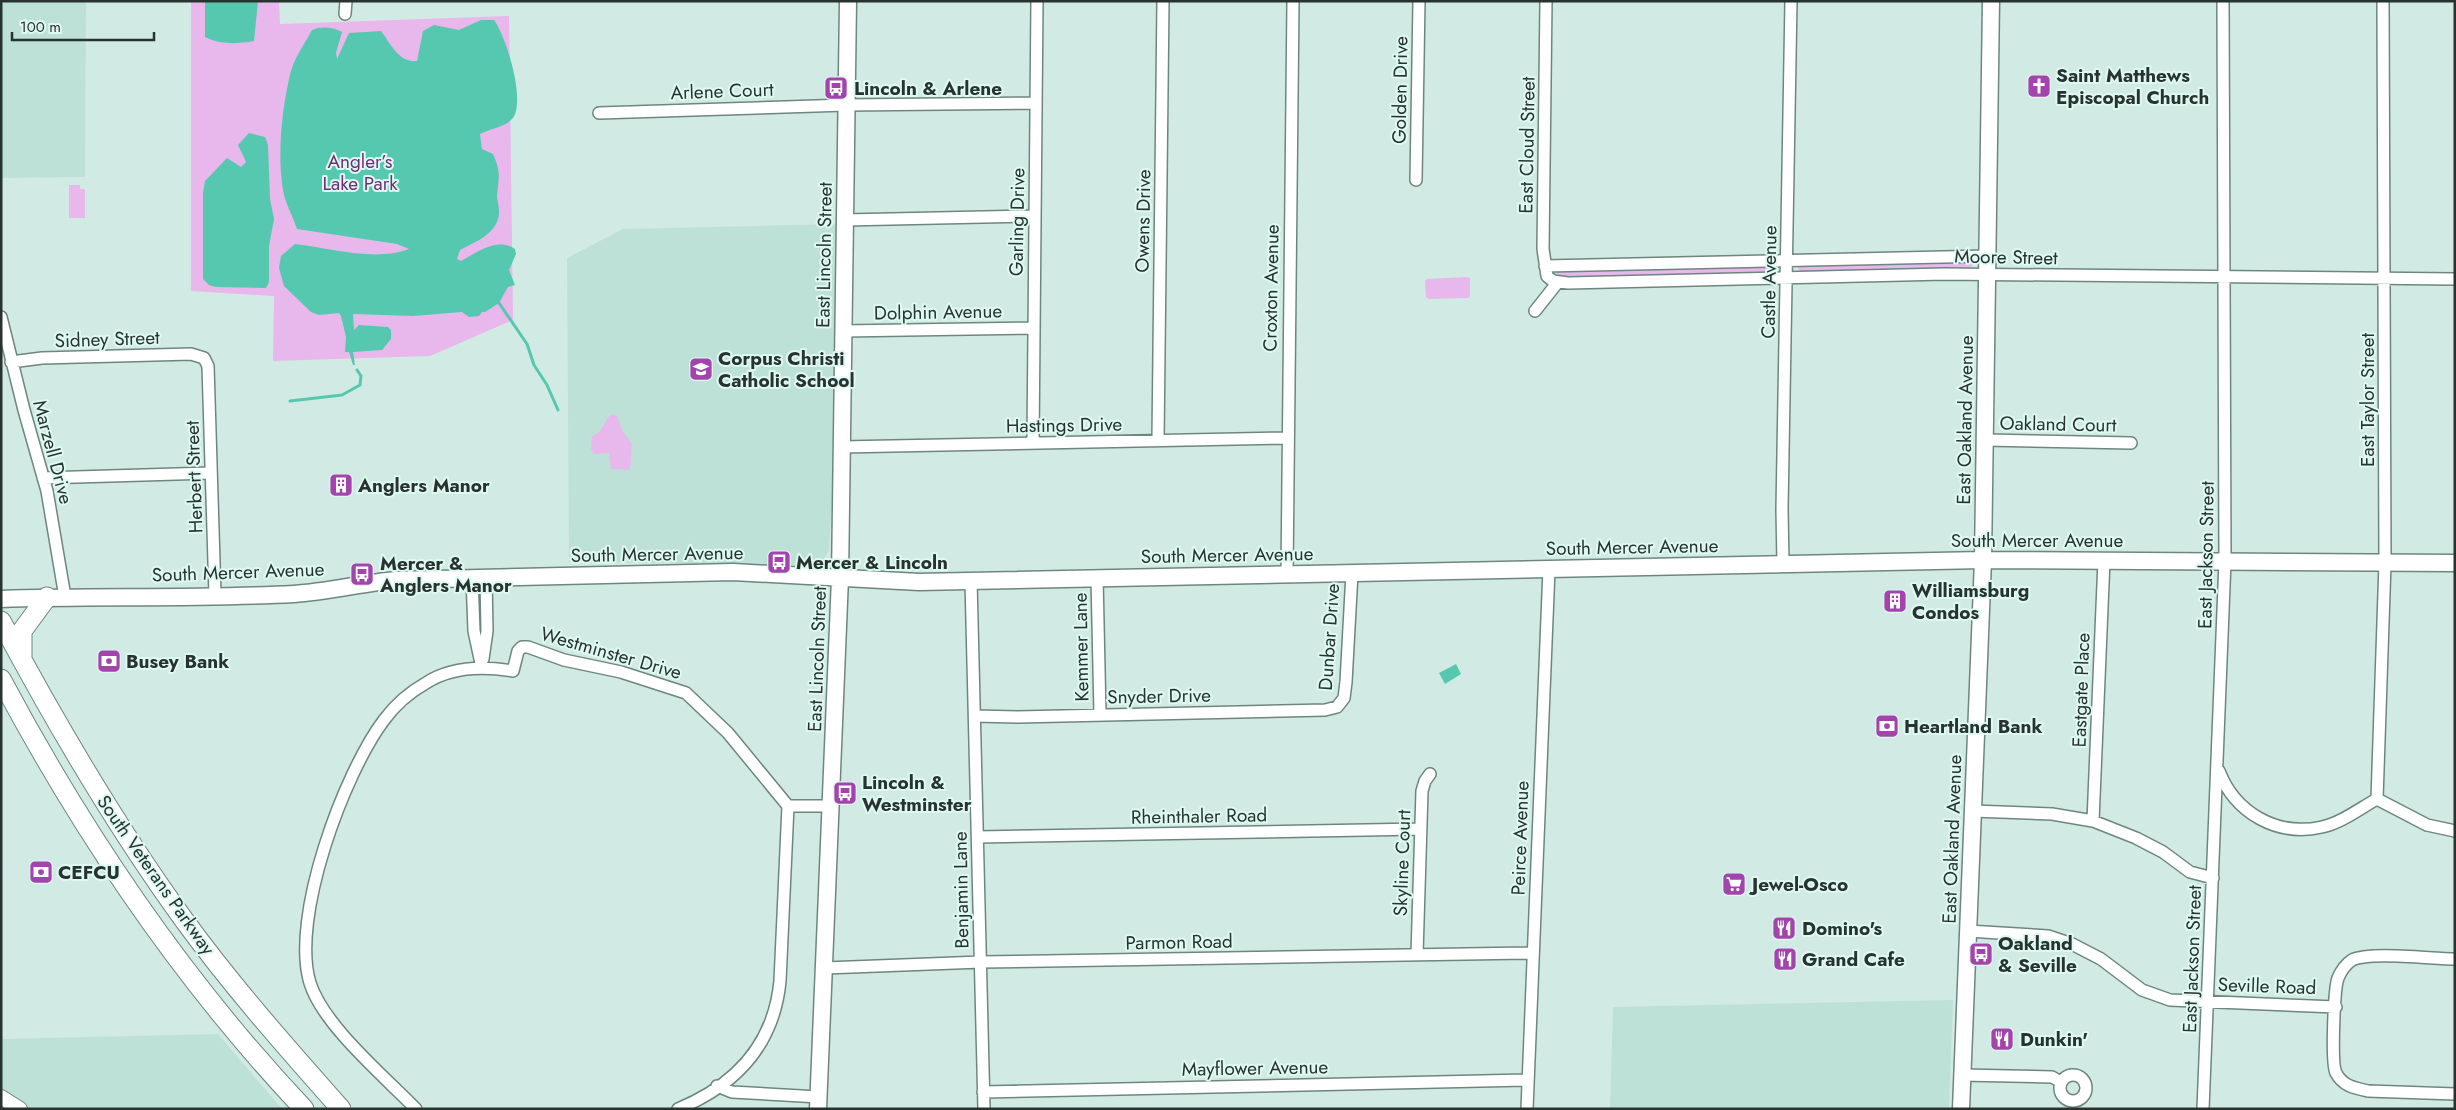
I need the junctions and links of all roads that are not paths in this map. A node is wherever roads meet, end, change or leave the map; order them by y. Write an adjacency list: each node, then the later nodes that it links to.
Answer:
1 (346, 1): 12 (street)
2 (848, 1): 14 (main road, East Lincoln Street)
3 (1037, 1): 13 (street, Garling Drive)
4 (1163, 1): 35 (street, Owens Drive)
5 (1293, 1): 34 (street, Croxton Avenue)
6 (1419, 1): 16 (street, Golden Drive)
7 (1546, 1): 21 (street, East Cloud Street)
8 (1791, 1): 20 (street, Castle Avenue)
9 (1991, 1): 19 (main road, East Oakland Avenue)
10 (2223, 1): 23 (street, East Jackson Street)
11 (2383, 1): 25 (street, East Taylor Street)
12 (345, 14)
13 (1036, 103): 14 (street, Arlene Court); 17 (street, Garling Drive)
14 (846, 105): 15 (street, Arlene Court); 18 (main road, East Lincoln Street)
15 (599, 113)
16 (1416, 180)
17 (1034, 216): 18 (street); 30 (street, Garling Drive)
18 (845, 220): 31 (main road, East Lincoln Street)
19 (1987, 256): 20 (street, Moore Street); 22 (main road, East Oakland Avenue)
20 (1787, 260): 21 (street, Moore Street); 24 (street, Castle Avenue)
21 (1545, 266): 27 (street)
22 (1987, 274): 23 (street, Moore Street); 24 (street, Moore Street); 36 (main road, East Oakland Avenue)
23 (2223, 276): 25 (street, Moore Street); 44 (street, East Jackson Street)
24 (1786, 279): 27 (street, Moore Street); 47 (street, Castle Avenue)
25 (2384, 279): 26 (street, Moore Street); 45 (street, East Taylor Street)
26 (2455, 279)
27 (1558, 282): 28 (street)
28 (1535, 312)
29 (1, 317): 33 (street, Marzell Drive)
30 (1033, 328): 31 (street, Dolphin Avenue); 37 (street, Garling Drive)
31 (843, 331): 39 (main road, East Lincoln Street)
32 (204, 358): 33 (street, Sidney Street); 40 (street, Herbert Street)
33 (11, 362): 41 (street, Marzell Drive)
34 (1287, 438): 35 (street, Hastings Drive); 50 (street, Croxton Avenue)
35 (1158, 440): 37 (street, Hastings Drive)
36 (1985, 440): 38 (street, Oakland Court); 42 (main road, East Oakland Avenue)
37 (1033, 443): 39 (street, Hastings Drive)
38 (2131, 443)
39 (841, 447): 52 (main road, East Lincoln Street)
40 (210, 473): 41 (street); 55 (street, Herbert Street)
41 (43, 478): 56 (street, Marzell Drive)
42 (1983, 560): 43 (main road, South Mercer Avenue); 47 (main road, South Mercer Avenue); 70 (main road, East Oakland Avenue)
43 (2104, 560): 44 (main road, South Mercer Avenue); 71 (street, Eastgate Place)
44 (2225, 561): 45 (main road, South Mercer Avenue); 65 (street, East Jackson Street)
45 (2385, 562): 46 (main road, South Mercer Avenue); 67 (street, East Taylor Street)
46 (2455, 563)
47 (1783, 564): 48 (main road, South Mercer Avenue)
48 (1549, 569): 49 (main road, South Mercer Avenue); 77 (street, Peirce Avenue)
49 (1352, 573): 50 (main road, South Mercer Avenue); 62 (street, Dunbar Drive)
50 (1286, 574): 53 (main road, South Mercer Avenue)
51 (479, 578): 52 (main road, South Mercer Avenue); 55 (main road, South Mercer Avenue); 60 (street)
52 (840, 578): 54 (main road, South Mercer Avenue); 69 (main road, East Lincoln Street)
53 (1097, 578): 54 (main road, South Mercer Avenue); 63 (street, Kemmer Lane)
54 (971, 580): 64 (street, Benjamin Lane)
55 (215, 595): 56 (main road, South Mercer Avenue)
56 (56, 597): 57 (main road, South Mercer Avenue); 59 (highway)
57 (1, 598)
58 (1, 621): 59 (highway, South Veterans Parkway)
59 (22, 660): 94 (highway, South Veterans Parkway)
60 (482, 668): 68 (street, Westminster Drive); 95 (street, Westminster Drive)
61 (1, 679): 93 (highway, South Veterans Parkway)
62 (1341, 703): 63 (street, Snyder Drive)
63 (1100, 715): 64 (street, Snyder Drive)
64 (976, 716): 74 (street, Benjamin Lane)
65 (2218, 769): 67 (street); 75 (street, East Jackson Street)
66 (1430, 774): 72 (street, Skyline Court)
67 (2376, 798): 73 (street)
68 (788, 806): 69 (street); 87 (street)
69 (832, 806): 81 (main road, East Lincoln Street)
70 (1973, 811): 71 (street); 76 (main road, East Oakland Avenue)
71 (2093, 821): 75 (street)
72 (1420, 829): 74 (street, Rheinthaler Road); 78 (street, Skyline Court)
73 (2455, 831)
74 (978, 838): 80 (street, Benjamin Lane)
75 (2213, 878): 82 (street, East Jackson Street)
76 (1968, 932): 82 (street, Seville Road); 84 (main road, East Oakland Avenue)
77 (1533, 953): 78 (street, Parmon Road); 85 (street, Peirce Avenue)
78 (1416, 954): 80 (street, Parmon Road)
79 (2455, 960): 83 (street, Seville Road)
80 (981, 962): 81 (street, Parmon Road); 88 (street, Benjamin Lane)
81 (825, 968): 91 (main road, East Lincoln Street)
82 (2208, 1001): 83 (street, Seville Road); 100 (street, East Jackson Street)
83 (2336, 1007): 89 (street)
84 (1962, 1075): 86 (street); 99 (main road, East Oakland Avenue)
85 (1528, 1080): 88 (street, Mayflower Avenue); 98 (street, Peirce Avenue)
86 (2061, 1082)
87 (717, 1086): 91 (street); 96 (street)
88 (983, 1092): 97 (street, Benjamin Lane)
89 (2455, 1094)
90 (1, 1097): 92 (street)
91 (819, 1103)
92 (20, 1109)
93 (304, 1109)
94 (341, 1109)
95 (416, 1109)
96 (678, 1109)
97 (984, 1109)
98 (1526, 1109)
99 (1961, 1109)
100 (2203, 1109)

